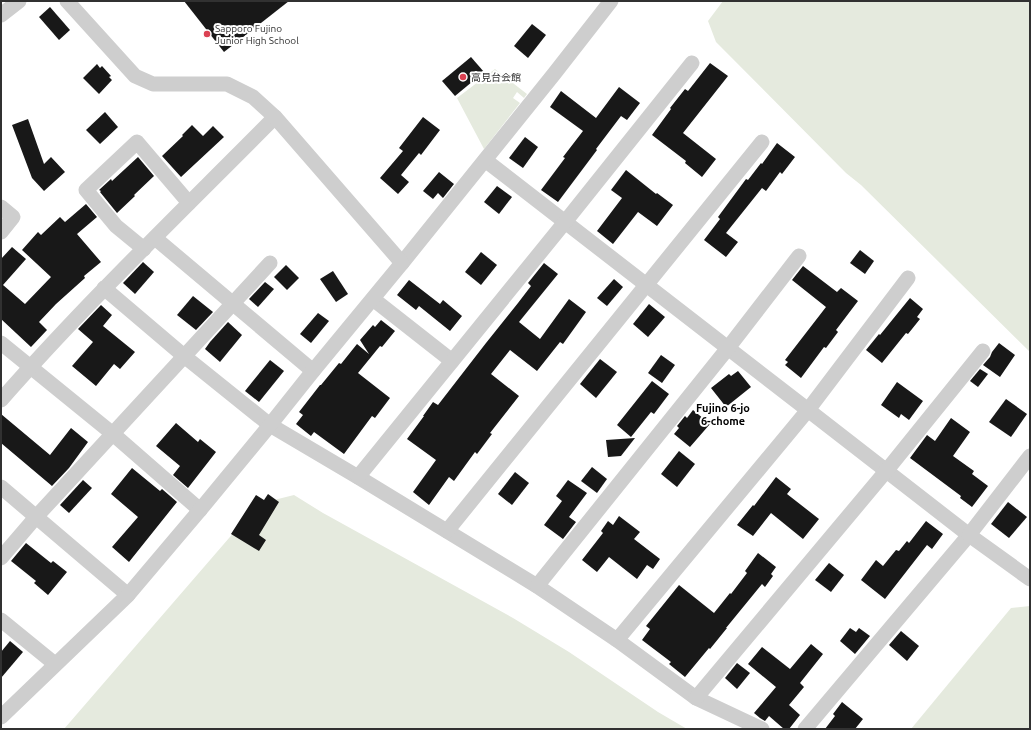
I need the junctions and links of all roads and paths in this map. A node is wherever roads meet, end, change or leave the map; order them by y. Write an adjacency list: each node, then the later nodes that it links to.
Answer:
1 (19, 1): 4 (street)
2 (67, 1): 6 (street)
3 (611, 1): 8 (street)
4 (1, 15)
5 (692, 63): 11 (street)
6 (275, 117): 9 (street); 17 (street)
7 (762, 142): 19 (street)
8 (485, 160): 11 (street); 17 (street)
9 (189, 203): 13 (street); 14 (street)
10 (1, 207): 12 (street)
11 (566, 222): 19 (street); 27 (street)
12 (1, 232)
13 (155, 238): 14 (street); 22 (street)
14 (144, 249): 20 (street)
15 (799, 256): 24 (street)
16 (270, 263): 22 (street)
17 (402, 263): 21 (street)
18 (908, 278): 31 (street)
19 (647, 286): 24 (street); 40 (street)
20 (104, 288): 26 (street); 28 (street)
21 (373, 299): 27 (street); 29 (street)
22 (232, 303): 26 (street); 29 (street)
23 (1, 343): 28 (street)
24 (728, 348): 31 (street); 44 (street)
25 (983, 351): 35 (street)
26 (184, 356): 32 (street); 33 (street)
27 (452, 361): 36 (street)
28 (30, 367): 30 (street); 33 (street)
29 (313, 371): 32 (street)
30 (1, 400)
31 (808, 410): 35 (street); 47 (street)
32 (270, 425): 36 (street); 38 (street)
33 (113, 434): 38 (street); 39 (street)
34 (1030, 456): 41 (street)
35 (887, 470): 41 (street); 49 (street)
36 (358, 477): 40 (street)
37 (1, 487): 39 (street)
38 (200, 510): 45 (street)
39 (36, 517): 42 (street); 45 (street)
40 (447, 531): 44 (street)
41 (969, 535): 43 (street); 52 (street)
42 (1, 558)
43 (1030, 579)
44 (537, 586): 47 (street)
45 (128, 595): 48 (street)
46 (1, 620): 48 (street)
47 (617, 640): 49 (street)
48 (55, 664): 50 (street)
49 (696, 698): 51 (street)
50 (1, 717)
51 (762, 729)
52 (805, 729)

